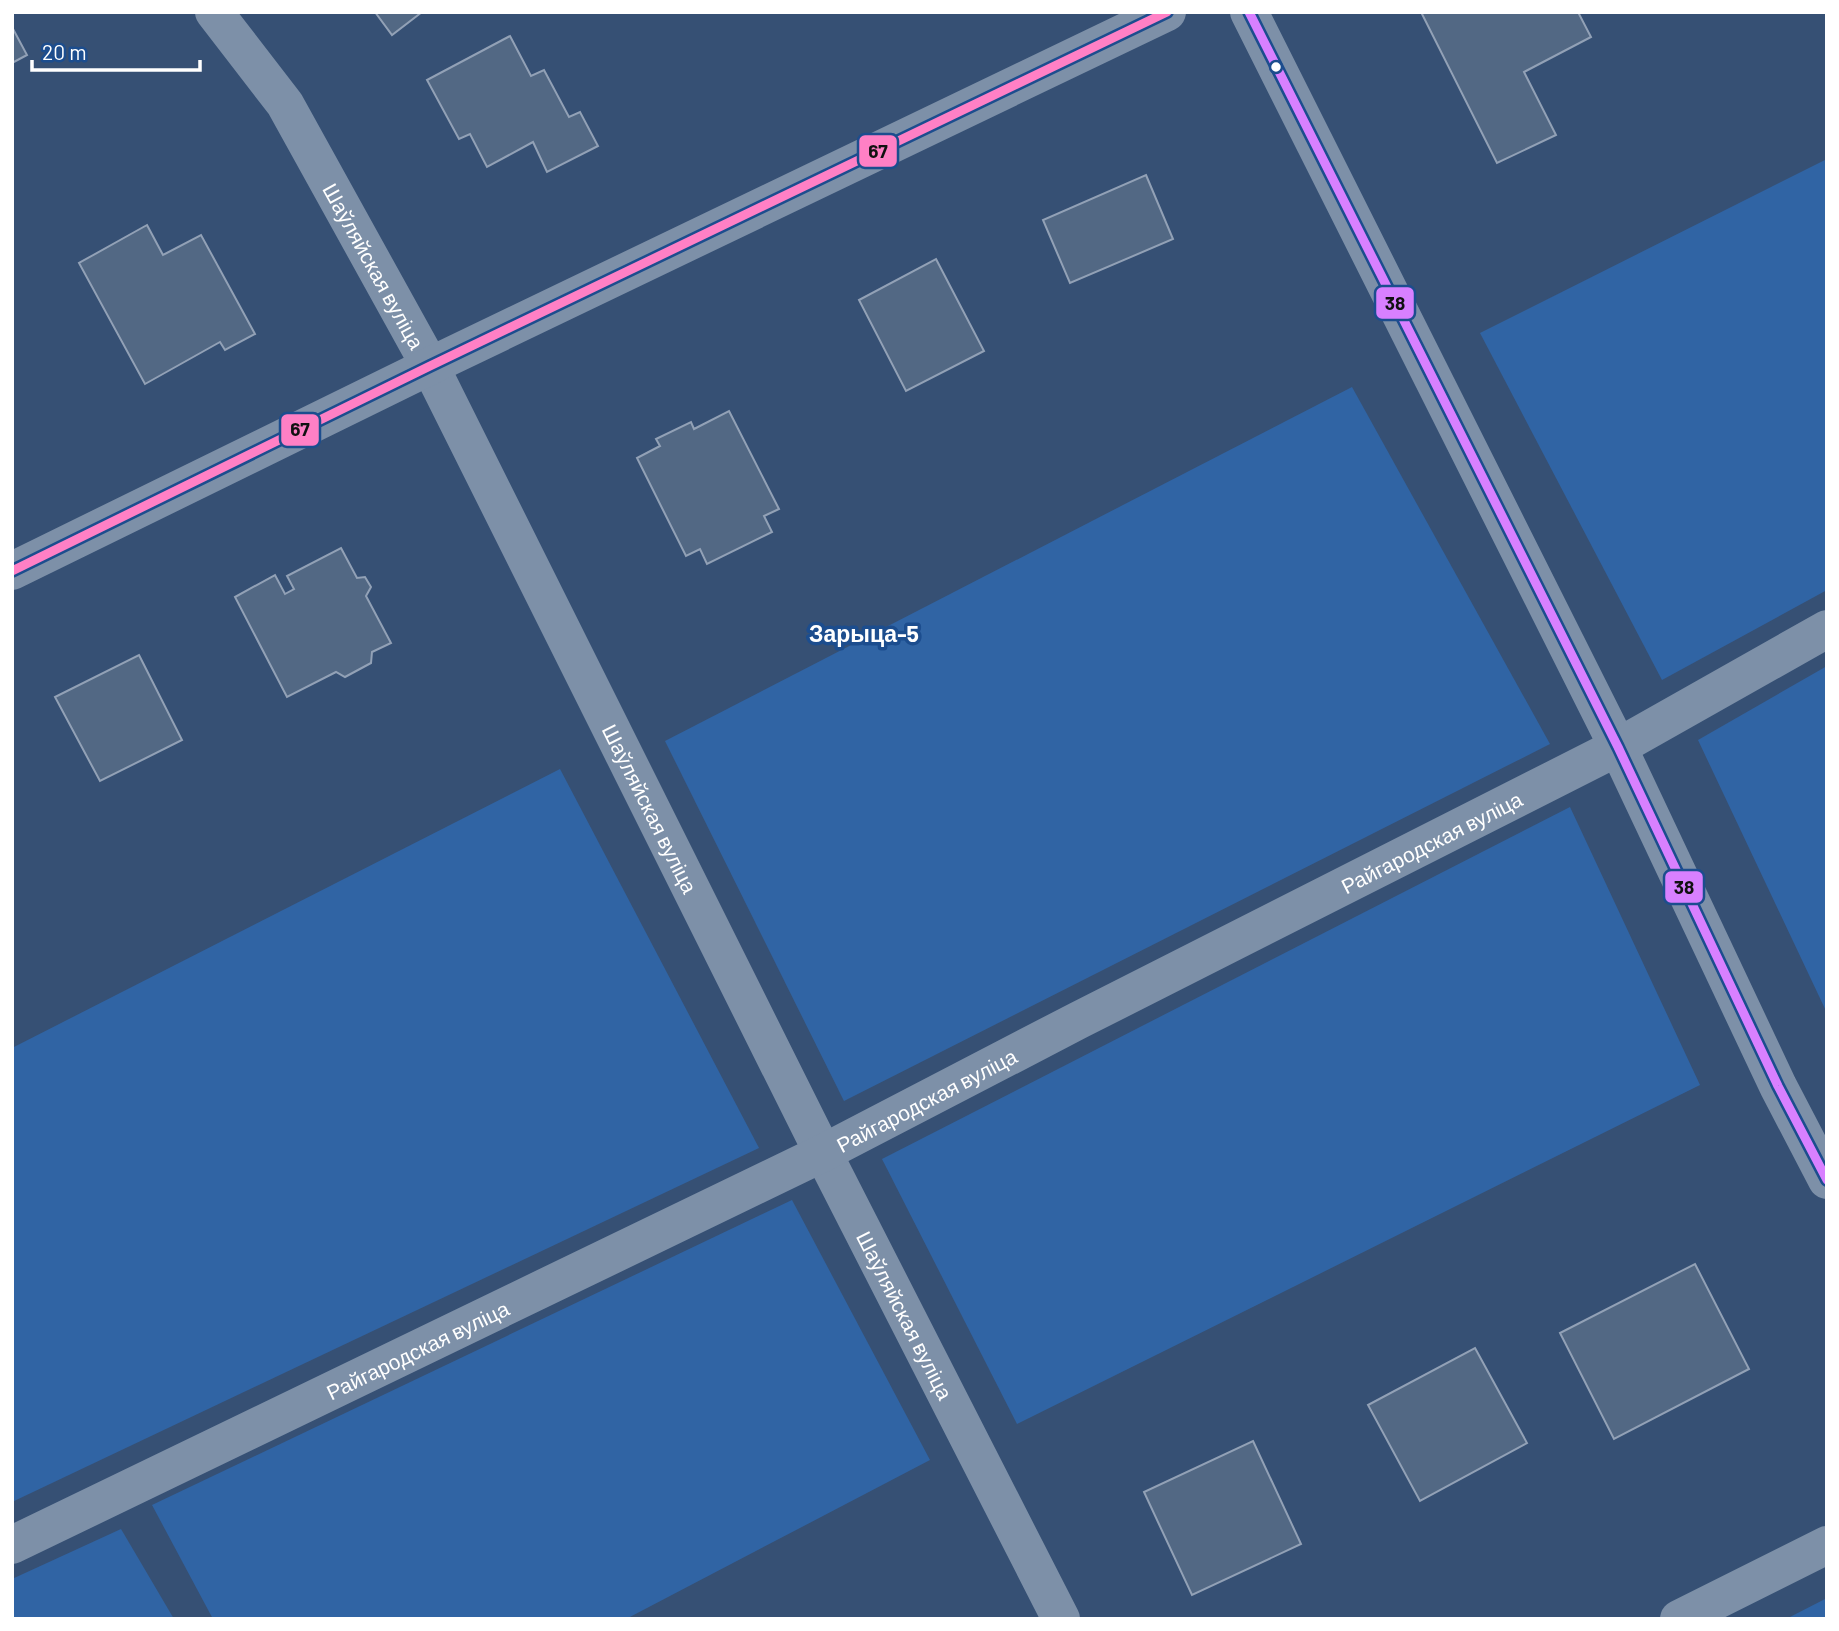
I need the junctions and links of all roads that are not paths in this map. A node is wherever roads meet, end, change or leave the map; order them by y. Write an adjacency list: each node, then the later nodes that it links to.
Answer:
1 (214, 12): 4 (street, Шаўляйская вуліца)
2 (1167, 12): 4 (street)
3 (1249, 12): 7 (street)
4 (430, 366): 5 (street); 8 (street, Шаўляйская вуліца)
5 (12, 571)
6 (1827, 629): 7 (street, Райгародская вуліца)
7 (1618, 747): 8 (street, Райгародская вуліца); 9 (street)
8 (823, 1153): 10 (street, Райгародская вуліца); 12 (street, Шаўляйская вуліца)
9 (1827, 1180)
10 (12, 1545)
11 (1827, 1545): 13 (street)
12 (1061, 1619)
13 (1679, 1619)

